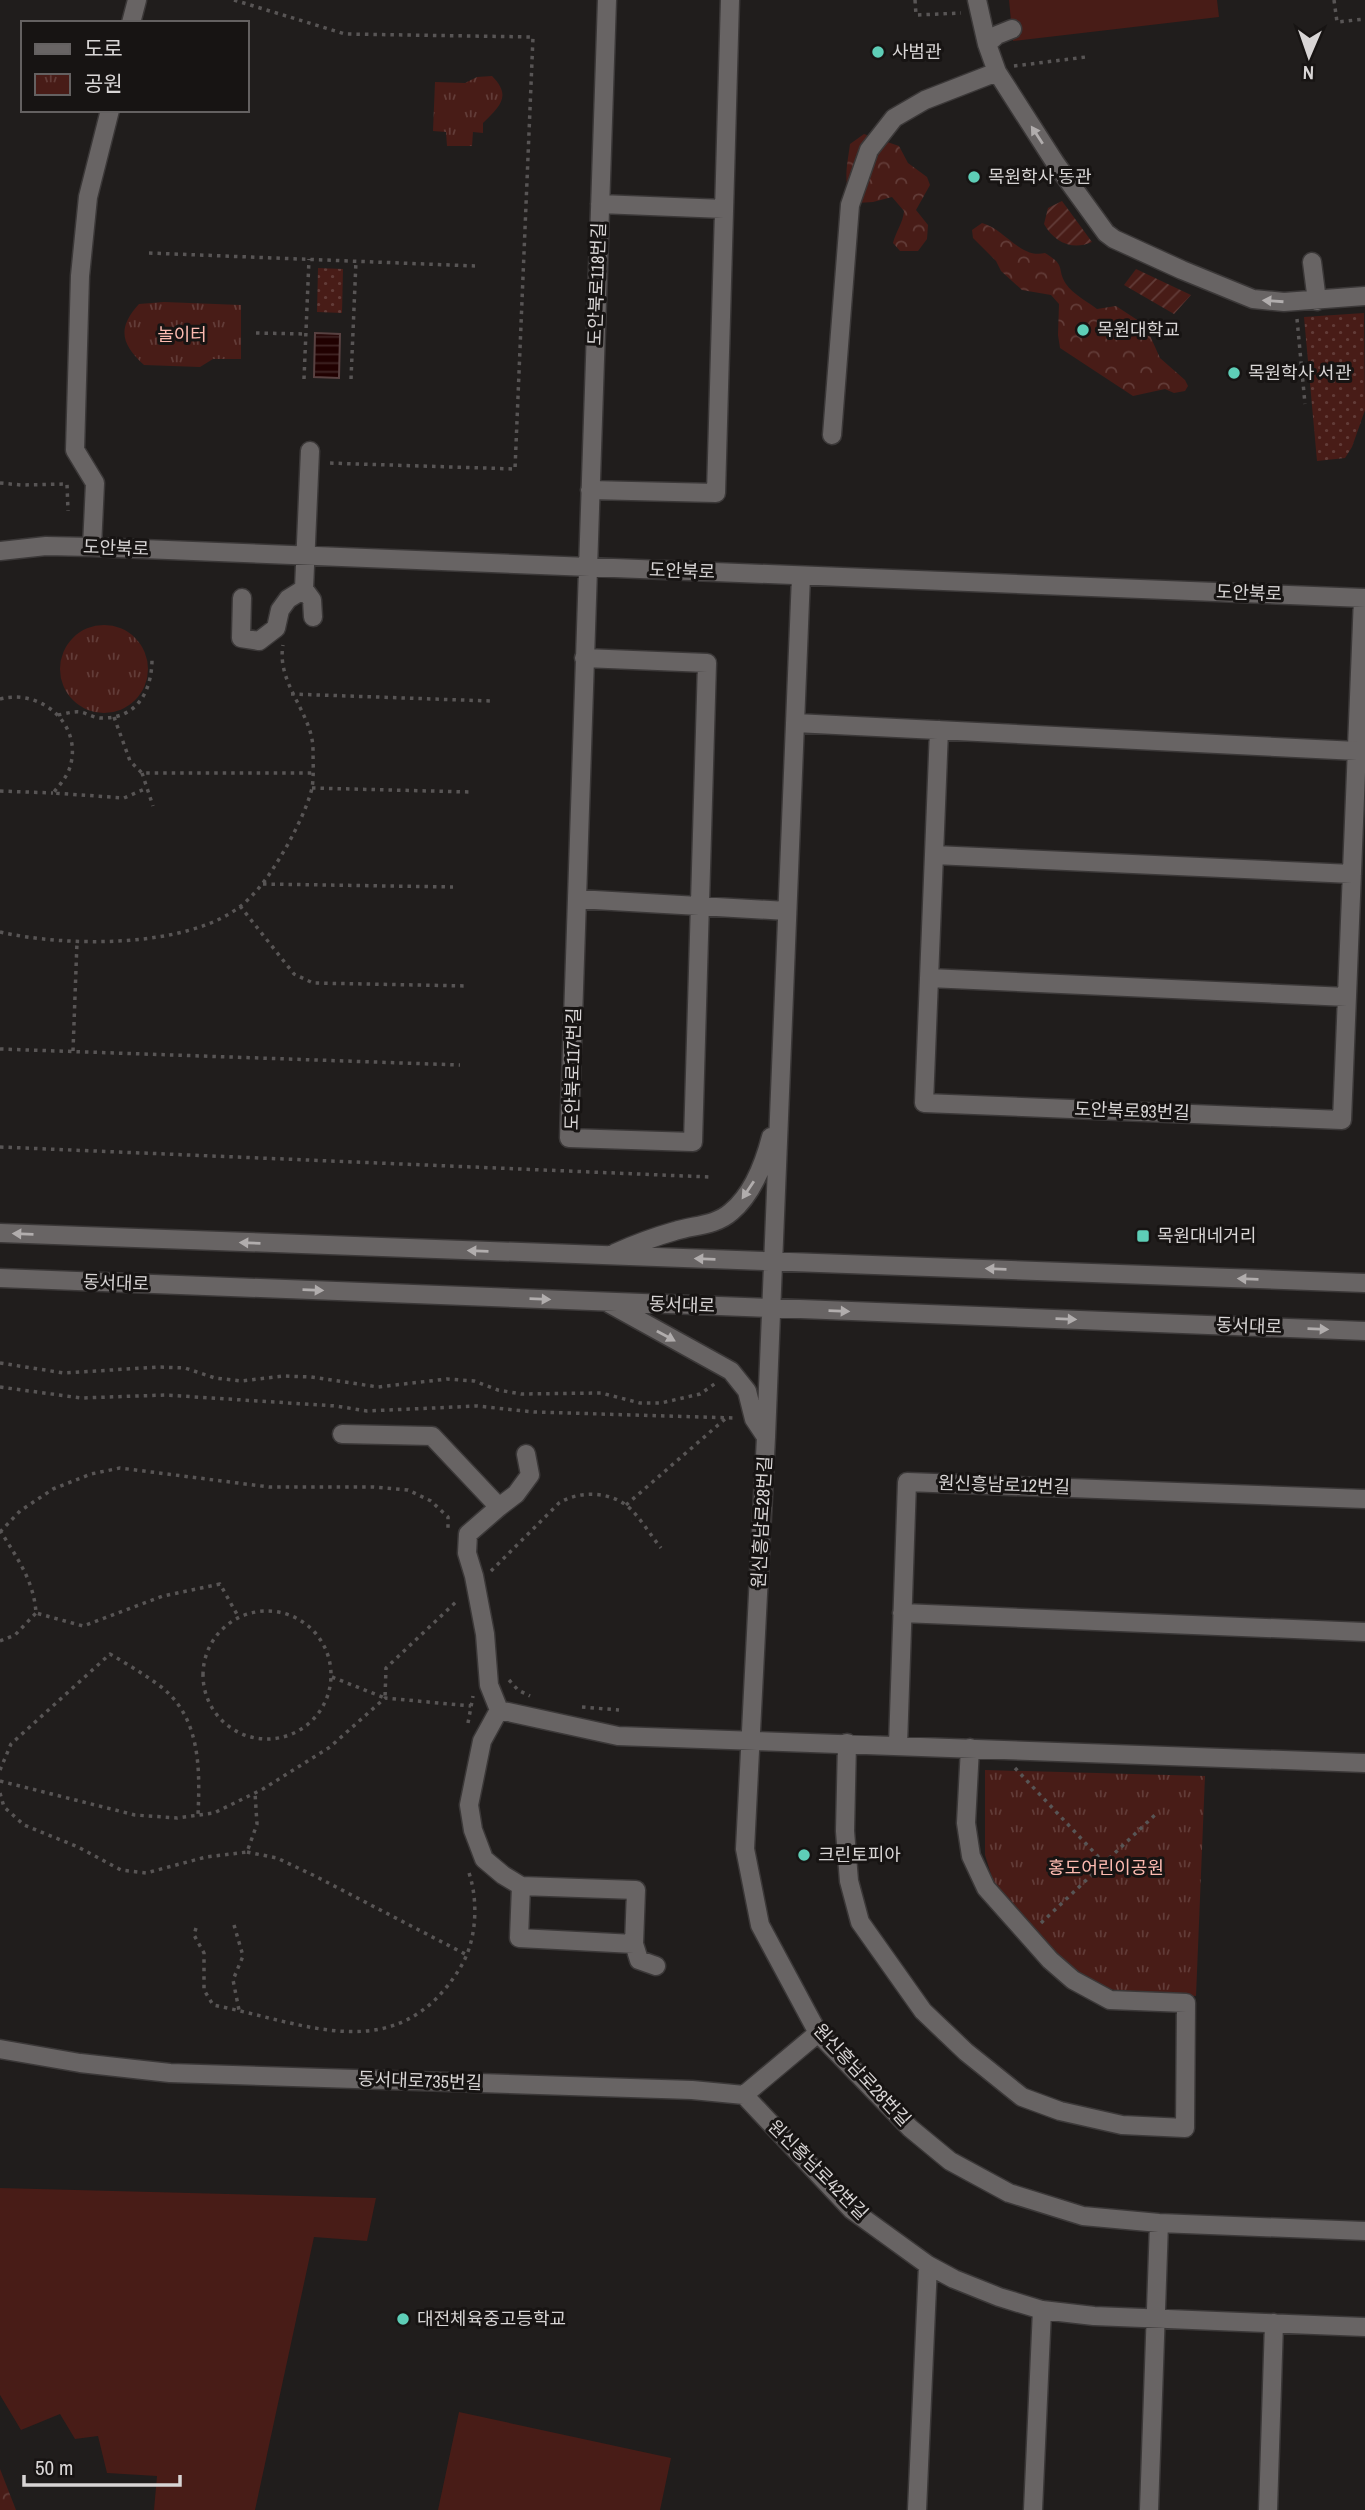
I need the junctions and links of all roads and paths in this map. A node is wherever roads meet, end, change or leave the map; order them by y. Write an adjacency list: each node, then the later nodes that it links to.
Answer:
1 (137, 0): 10 (street)
2 (234, 0): 33 (path)
3 (607, 0): 16 (street, 도안북로118번길)
4 (730, 0): 17 (street)
5 (915, 0): 8 (path)
6 (977, 0): 12 (street)
7 (1334, 0): 9 (path)
8 (962, 13)
9 (1365, 19)
10 (132, 21)
11 (1012, 29): 12 (street)
12 (987, 44): 14 (street)
13 (1086, 57): 14 (path)
14 (1005, 69): 24 (street, one-way to 14); 31 (street)
15 (109, 112): 37 (street)
16 (600, 204): 17 (street); 35 (street, 도안북로118번길)
17 (724, 209): 35 (street)
18 (149, 253): 19 (path)
19 (309, 259): 20 (path); 27 (path)
20 (356, 261): 22 (path); 29 (path)
21 (1312, 262): 24 (street)
22 (475, 266)
23 (1365, 296): 24 (street)
24 (1317, 301)
25 (1296, 313): 30 (path)
26 (256, 333): 27 (path)
27 (306, 334): 28 (path)
28 (304, 379)
29 (351, 379)
30 (1305, 404)
31 (832, 435)
32 (310, 451): 39 (street)
33 (326, 463)
34 (0, 483): 36 (path)
35 (590, 489): 40 (street, 도안북로118번길)
36 (68, 511)
37 (92, 547): 38 (street, 도안북로); 39 (street, 도안북로)
38 (0, 551)
39 (307, 556): 40 (street, 도안북로); 42 (street)
40 (587, 568): 41 (street, 도안북로); 47 (street, 도안북로117번길)
41 (801, 576): 44 (street, 도안북로); 54 (street)
42 (304, 589): 43 (street); 45 (street)
43 (242, 598)
44 (1364, 598): 56 (street, 도안북로93번길)
45 (313, 617)
46 (283, 642): 49 (path)
47 (584, 658): 69 (street, 도안북로117번길); 71 (street, 도안북로117번길)
48 (152, 659): 53 (path)
49 (291, 694): 51 (path); 58 (path)
50 (0, 699): 52 (path)
51 (490, 701)
52 (58, 715): 53 (path); 63 (path)
53 (114, 717): 57 (path)
54 (795, 723): 55 (street); 72 (street)
55 (939, 730): 56 (street); 65 (street, 도안북로93번길)
56 (1357, 751): 66 (street, 도안북로93번길)
57 (142, 773): 58 (path); 59 (path)
58 (312, 774): 60 (path)
59 (147, 788): 63 (path); 64 (path)
60 (312, 788): 62 (path); 67 (path)
61 (0, 791): 63 (path)
62 (470, 792)
63 (53, 793)
64 (152, 806)
65 (934, 856): 66 (street); 75 (street, 도안북로93번길)
66 (1352, 874): 77 (street, 도안북로93번길)
67 (263, 884): 68 (path); 70 (path)
68 (453, 887)
69 (577, 899): 71 (street); 71 (street, 도안북로117번길)
70 (240, 906): 74 (path); 76 (path)
71 (700, 906): 72 (street)
72 (788, 911): 81 (street)
73 (0, 932): 74 (path)
74 (77, 941): 79 (path)
75 (929, 978): 77 (street); 77 (street, 도안북로93번길)
76 (468, 986)
77 (1347, 997)
78 (0, 1049): 79 (path)
79 (73, 1051): 80 (path)
80 (460, 1065)
81 (780, 1104): 85 (street, one-way to 85); 86 (street, 원신흥남로28번길)
82 (0, 1147): 83 (path)
83 (709, 1177)
84 (0, 1233): 85 (street, one-way to 84)
85 (609, 1256): 86 (street, one-way to 85)
86 (773, 1260): 88 (street, one-way to 86); 90 (street, 원신흥남로28번길)
87 (0, 1278): 89 (street, 동서대로, one-way to 89)
88 (1365, 1283)
89 (607, 1302): 90 (street, 동서대로); 93 (street, one-way to 93)
90 (771, 1308): 91 (street, 동서대로, one-way to 91); 98 (street, 원신흥남로28번길)
91 (1365, 1331)
92 (0, 1363): 93 (path)
93 (732, 1371): 96 (street)
94 (0, 1387): 95 (path)
95 (726, 1418): 96 (path); 101 (path)
96 (754, 1419): 98 (street)
97 (342, 1434): 102 (street)
98 (766, 1437): 123 (street, 원신흥남로28번길)
99 (526, 1454): 102 (street)
100 (1365, 1499): 109 (street, 원신흥남로12번길)
101 (626, 1505): 105 (path); 106 (path)
102 (499, 1507): 120 (street)
103 (0, 1530): 104 (path); 108 (path)
104 (447, 1537)
105 (661, 1548)
106 (489, 1573)
107 (463, 1610): 116 (path)
108 (36, 1613): 110 (path); 112 (path)
109 (902, 1613): 111 (street); 125 (street, 원신흥남로12번길)
110 (239, 1618): 114 (path); 114 (path)
111 (1365, 1632)
112 (0, 1641)
113 (505, 1671): 117 (path)
114 (332, 1677): 116 (path)
115 (474, 1692): 118 (path)
116 (385, 1698): 118 (path); 132 (path)
117 (538, 1700)
118 (471, 1706): 122 (path)
119 (570, 1706): 121 (path)
120 (499, 1710): 123 (street); 138 (street)
121 (619, 1710)
122 (467, 1732)
123 (750, 1740): 124 (street); 146 (street, 원신흥남로28번길)
124 (847, 1743): 125 (street); 126 (street)
125 (898, 1745): 126 (street)
126 (970, 1748): 127 (street)
127 (1365, 1763)
128 (1014, 1767): 137 (path)
129 (0, 1770): 134 (path)
130 (0, 1781): 134 (path)
131 (0, 1793): 135 (path)
132 (255, 1793): 134 (path); 135 (path)
133 (1157, 1813): 137 (path)
134 (198, 1815)
135 (247, 1852): 143 (path)
136 (464, 1862): 143 (path)
137 (1105, 1864): 139 (path)
138 (521, 1886): 142 (street); 142 (street)
139 (1041, 1923)
140 (234, 1925): 145 (path)
141 (197, 1928): 145 (path)
142 (634, 1944): 144 (street)
143 (467, 1955): 145 (path)
144 (656, 1966)
145 (239, 2010)
146 (818, 2033): 148 (street); 149 (street, 원신흥남로28번길)
147 (0, 2049): 148 (street, 동서대로735번길)
148 (744, 2095): 151 (street, 원신흥남로42번길)
149 (1159, 2223): 150 (street, 원신흥남로28번길); 153 (street)
150 (1365, 2231)
151 (928, 2265): 152 (street, 원신흥남로42번길); 156 (street)
152 (1042, 2310): 153 (street, 원신흥남로42번길); 157 (street)
153 (1156, 2319): 154 (street, 원신흥남로42번길); 158 (street)
154 (1274, 2323): 155 (street, 원신흥남로42번길); 159 (street)
155 (1365, 2326)
156 (917, 2510)
157 (1033, 2510)
158 (1149, 2510)
159 (1268, 2510)

